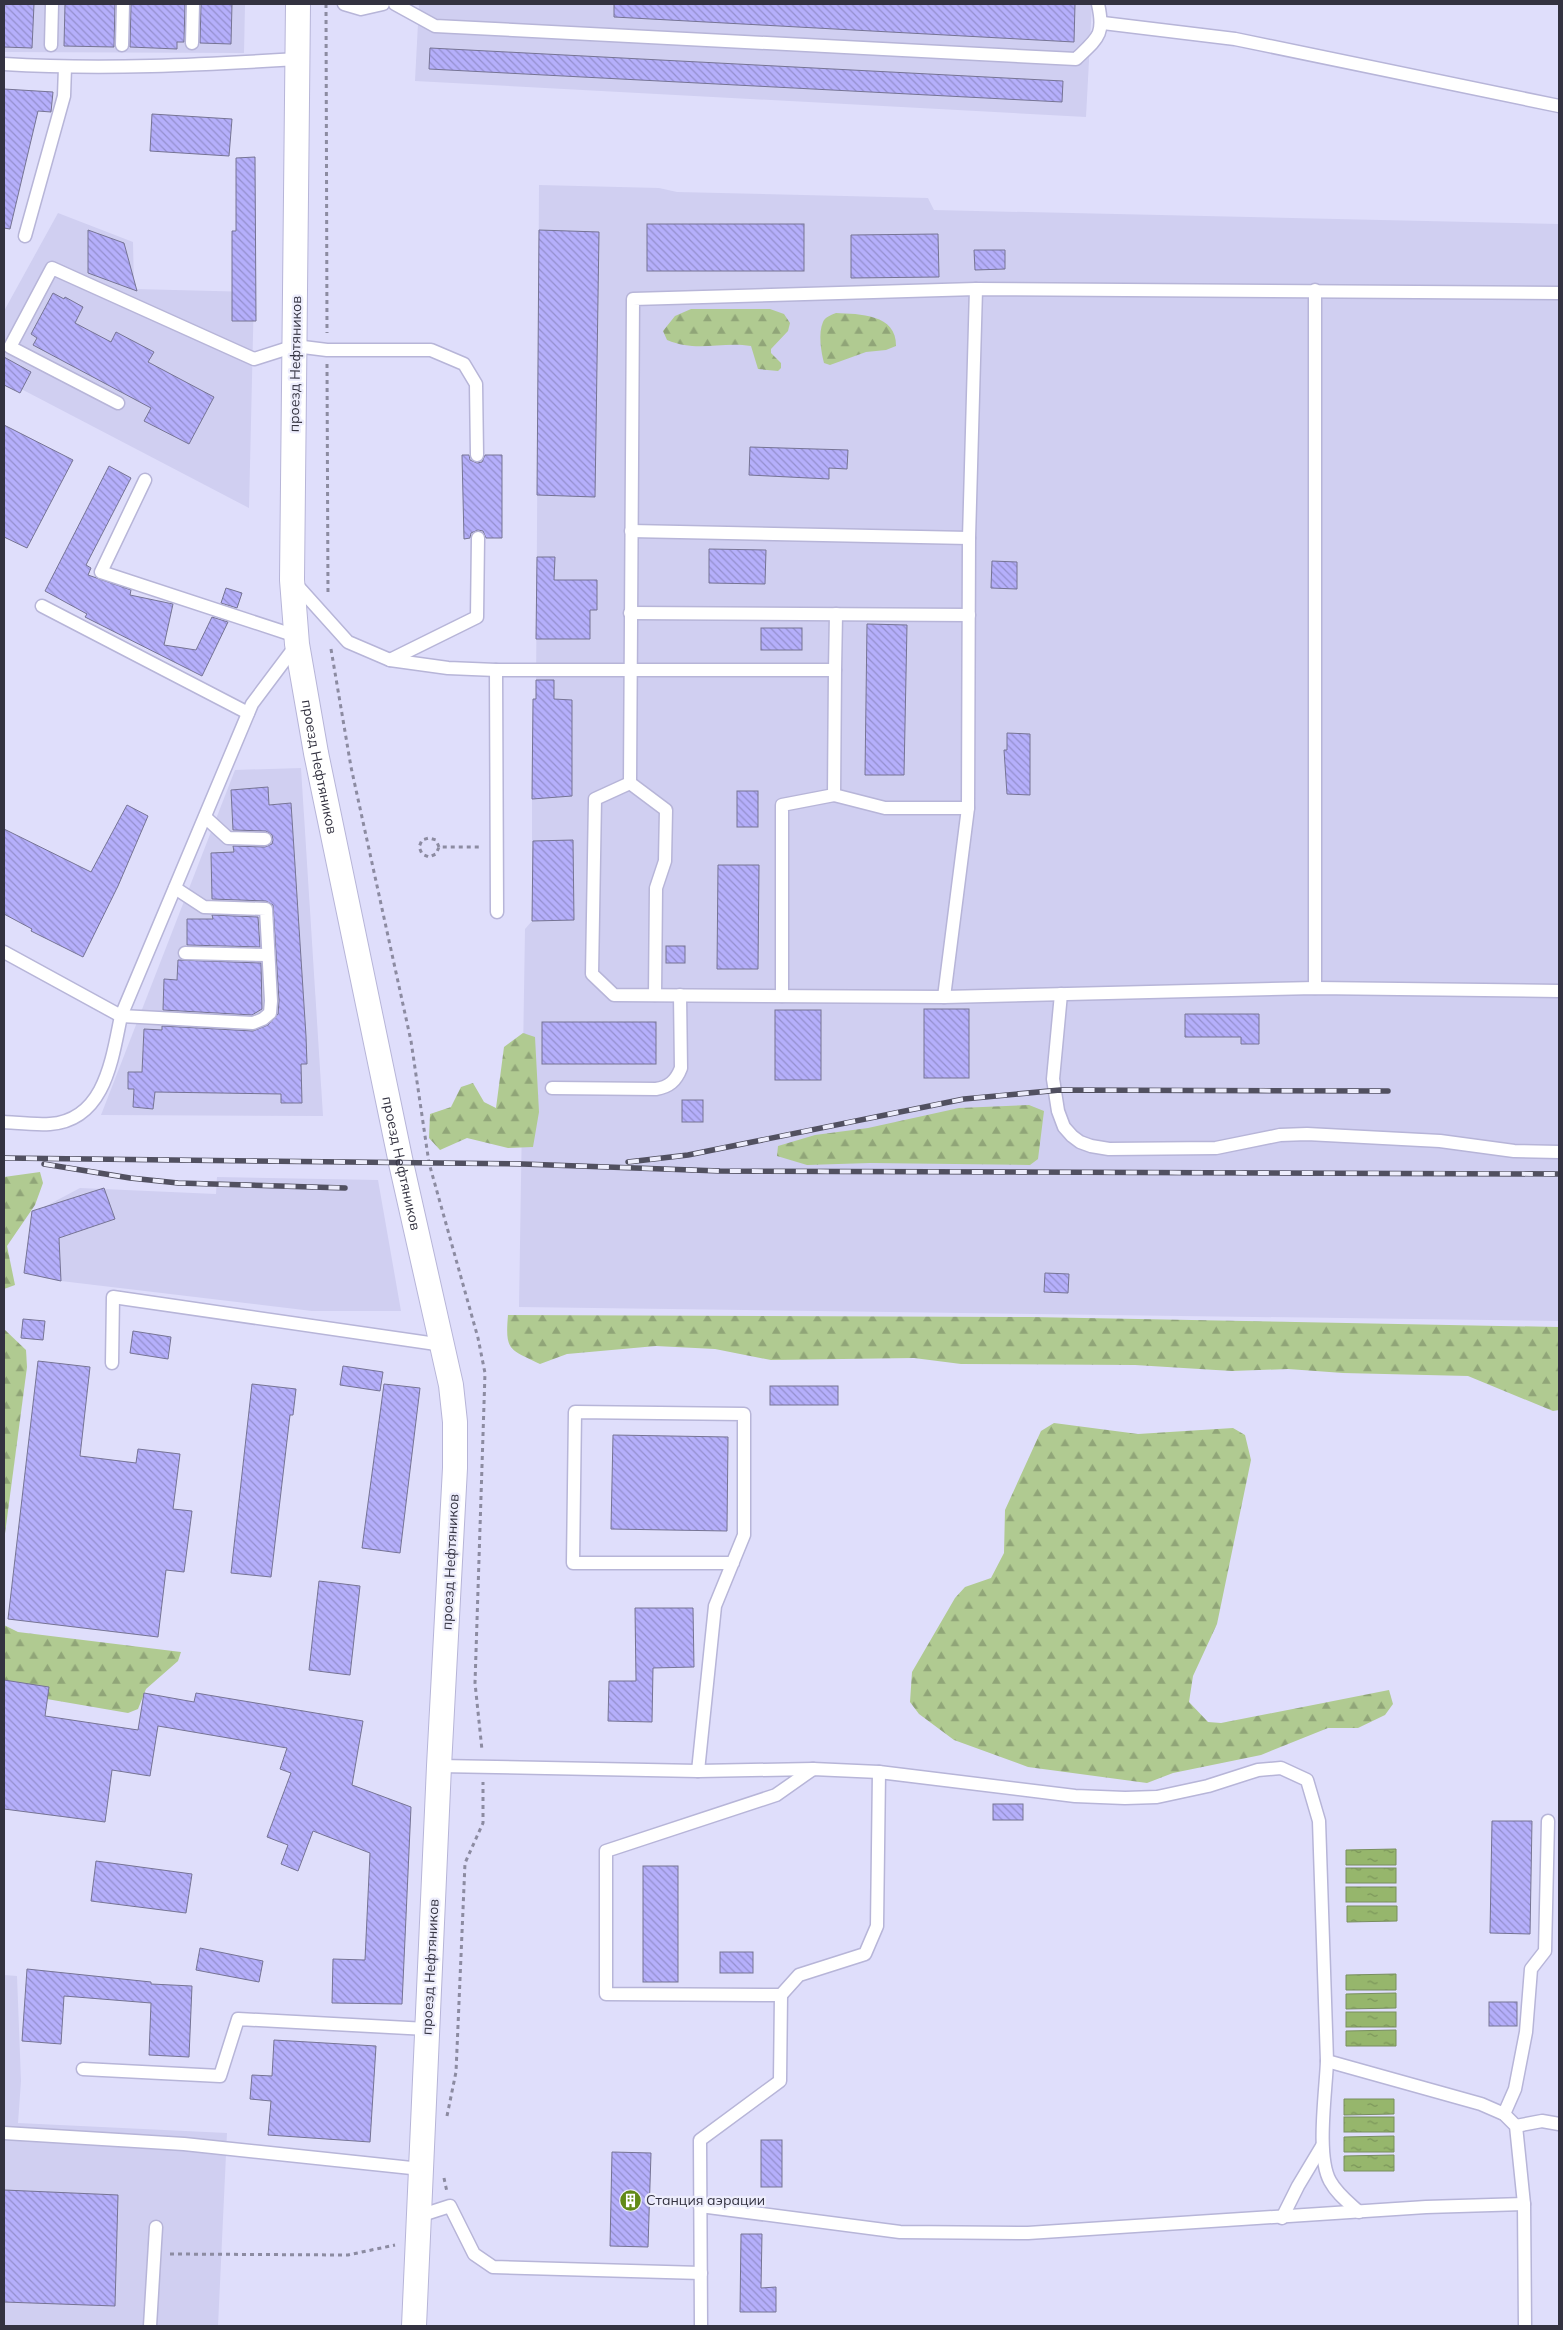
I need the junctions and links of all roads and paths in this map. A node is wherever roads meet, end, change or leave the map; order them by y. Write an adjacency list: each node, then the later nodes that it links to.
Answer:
1 (52, 4): 11 (lane)
2 (123, 4): 12 (lane)
3 (193, 4): 10 (lane)
4 (298, 4): 13 (street, проезд Нефтяников)
5 (344, 4): 6 (lane)
6 (383, 4)
7 (395, 4): 9 (lane)
8 (1098, 4): 9 (lane)
9 (1103, 23): 16 (lane)
10 (192, 43)
11 (51, 45)
12 (122, 45)
13 (298, 59): 15 (lane); 21 (street, проезд Нефтяников)
14 (4, 64): 15 (lane)
15 (65, 67): 17 (lane)
16 (1559, 106)
17 (24, 236)
18 (976, 289): 19 (lane); 25 (lane); 27 (lane)
19 (1315, 290): 20 (lane); 51 (lane)
20 (1559, 292)
21 (295, 346): 22 (lane); 23 (lane); 28 (street, проезд Нефтяников)
22 (118, 403)
23 (477, 455)
24 (145, 480): 33 (lane)
25 (630, 531): 27 (lane); 30 (lane)
26 (478, 538): 34 (lane)
27 (969, 538): 32 (lane)
28 (292, 580): 33 (street, проезд Нефтяников); 34 (lane)
29 (42, 606): 38 (lane)
30 (630, 613): 31 (lane); 35 (lane)
31 (836, 614): 32 (lane); 37 (lane)
32 (969, 615): 41 (lane)
33 (297, 640): 38 (lane); 62 (street, проезд Нефтяников)
34 (390, 660): 36 (lane)
35 (629, 669): 36 (lane); 37 (lane); 39 (lane)
36 (496, 670): 45 (lane)
37 (835, 670): 40 (lane)
38 (248, 713): 42 (lane)
39 (630, 783): 54 (lane); 54 (lane)
40 (834, 795): 41 (lane); 56 (lane)
41 (968, 808): 57 (lane)
42 (205, 817): 43 (lane); 46 (lane)
43 (265, 839)
44 (439, 847): 44 (path); 45 (path)
45 (496, 847): 47 (lane)
46 (175, 888): 50 (lane); 58 (lane)
47 (496, 912)
48 (4, 952): 58 (lane)
49 (185, 952): 50 (lane)
50 (268, 955): 58 (lane)
51 (1315, 988): 52 (lane); 53 (lane)
52 (1559, 991)
53 (1061, 994): 57 (lane); 61 (lane)
54 (655, 995): 55 (lane)
55 (680, 995): 56 (lane); 59 (lane)
56 (782, 996): 57 (lane)
57 (944, 997)
58 (121, 1016): 60 (lane)
59 (552, 1088)
60 (4, 1122)
61 (1559, 1152)
62 (444, 1345): 63 (lane); 65 (street, проезд Нефтяников)
63 (112, 1363)
64 (733, 1563): 64 (lane); 67 (lane)
65 (439, 1766): 67 (lane); 71 (street, проезд Нефтяников)
66 (813, 1768): 67 (lane); 68 (lane); 70 (lane)
67 (698, 1771)
68 (879, 1772): 70 (lane); 72 (lane)
69 (1548, 1821): 74 (lane)
70 (781, 1995): 81 (lane)
71 (427, 2029): 73 (lane); 79 (street, проезд Нефтяников)
72 (1327, 2061): 74 (lane); 78 (lane)
73 (83, 2069)
74 (1504, 2114): 76 (lane)
75 (1559, 2124): 76 (lane)
76 (1516, 2126): 80 (lane)
77 (4, 2133): 79 (lane)
78 (1324, 2144): 82 (lane); 84 (lane)
79 (421, 2169): 83 (street, проезд Нефтяников)
80 (1524, 2204): 82 (lane); 92 (lane)
81 (700, 2206): 84 (lane); 88 (lane)
82 (1360, 2212): 84 (lane)
83 (419, 2216): 88 (lane); 90 (street, проезд Нефтяников)
84 (1282, 2218)
85 (156, 2227): 89 (lane)
86 (397, 2245): 87 (path)
87 (169, 2254)
88 (701, 2273): 91 (lane)
89 (150, 2326)
90 (414, 2326)
91 (701, 2326)
92 (1525, 2326)

